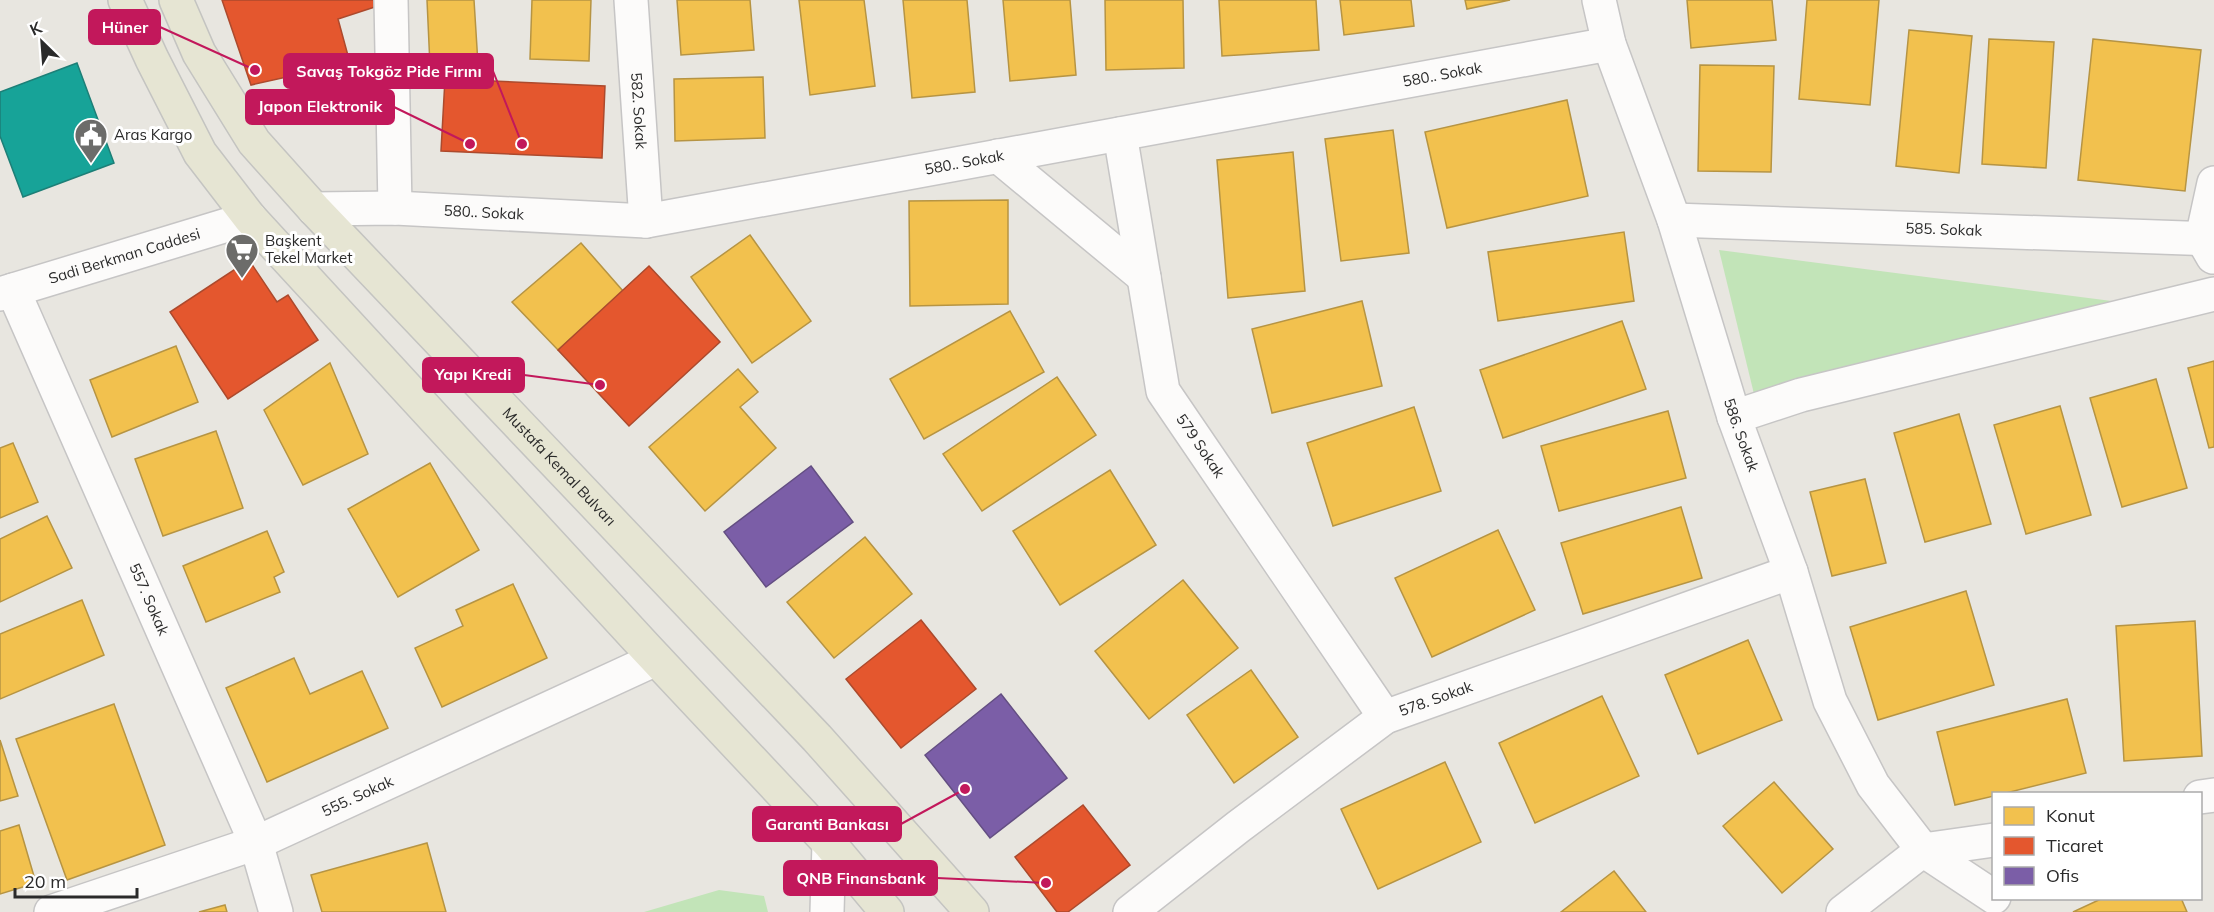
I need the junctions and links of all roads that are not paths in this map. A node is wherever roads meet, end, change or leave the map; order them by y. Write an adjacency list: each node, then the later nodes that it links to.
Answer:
1 (125, 0): 12 (main road)
2 (177, 0): 11 (main road, Mustafa Kemal Bulvarı)
3 (391, 0): 10 (street)
4 (631, 0): 14 (street, 582. Sokak)
5 (1599, 0): 6 (street, 586. Sokak)
6 (1609, 44): 7 (street, 580.. Sokak); 13 (street, 586. Sokak)
7 (1120, 134): 8 (street, 580.. Sokak); 16 (street, 579 Sokak)
8 (998, 156): 14 (street, 580.. Sokak); 16 (street)
9 (2214, 183): 15 (street)
10 (395, 208): 11 (street, 580.. Sokak); 14 (street, 580.. Sokak)
11 (314, 209): 33 (main road, Mustafa Kemal Bulvarı)
12 (250, 218): 17 (street, Sadi Berkman Caddesi); 21 (main road)
13 (1674, 220): 15 (street, 585. Sokak); 19 (street, 586. Sokak)
14 (646, 221)
15 (2210, 246)
16 (1144, 277): 22 (street, 579 Sokak)
17 (7, 292): 24 (street, 557. Sokak)
18 (2214, 294): 19 (street)
19 (1734, 417): 20 (street, 586. Sokak)
20 (1791, 572): 22 (street, 578. Sokak); 26 (street, 586. Sokak)
21 (656, 659): 24 (street, 555. Sokak); 25 (main road)
22 (1385, 717): 34 (street, 578. Sokak)
23 (1992, 840): 26 (street)
24 (256, 843): 29 (street, 555. Sokak); 30 (street, 557. Sokak)
25 (829, 843): 31 (street); 32 (main road)
26 (1923, 850): 27 (street, 586. Sokak); 35 (street)
27 (1992, 897)
28 (1997, 900): 36 (street, 586. Sokak)
29 (51, 912)
30 (276, 912)
31 (827, 912)
32 (888, 912)
33 (972, 912)
34 (1130, 912)
35 (1843, 912)
36 (2010, 912)

